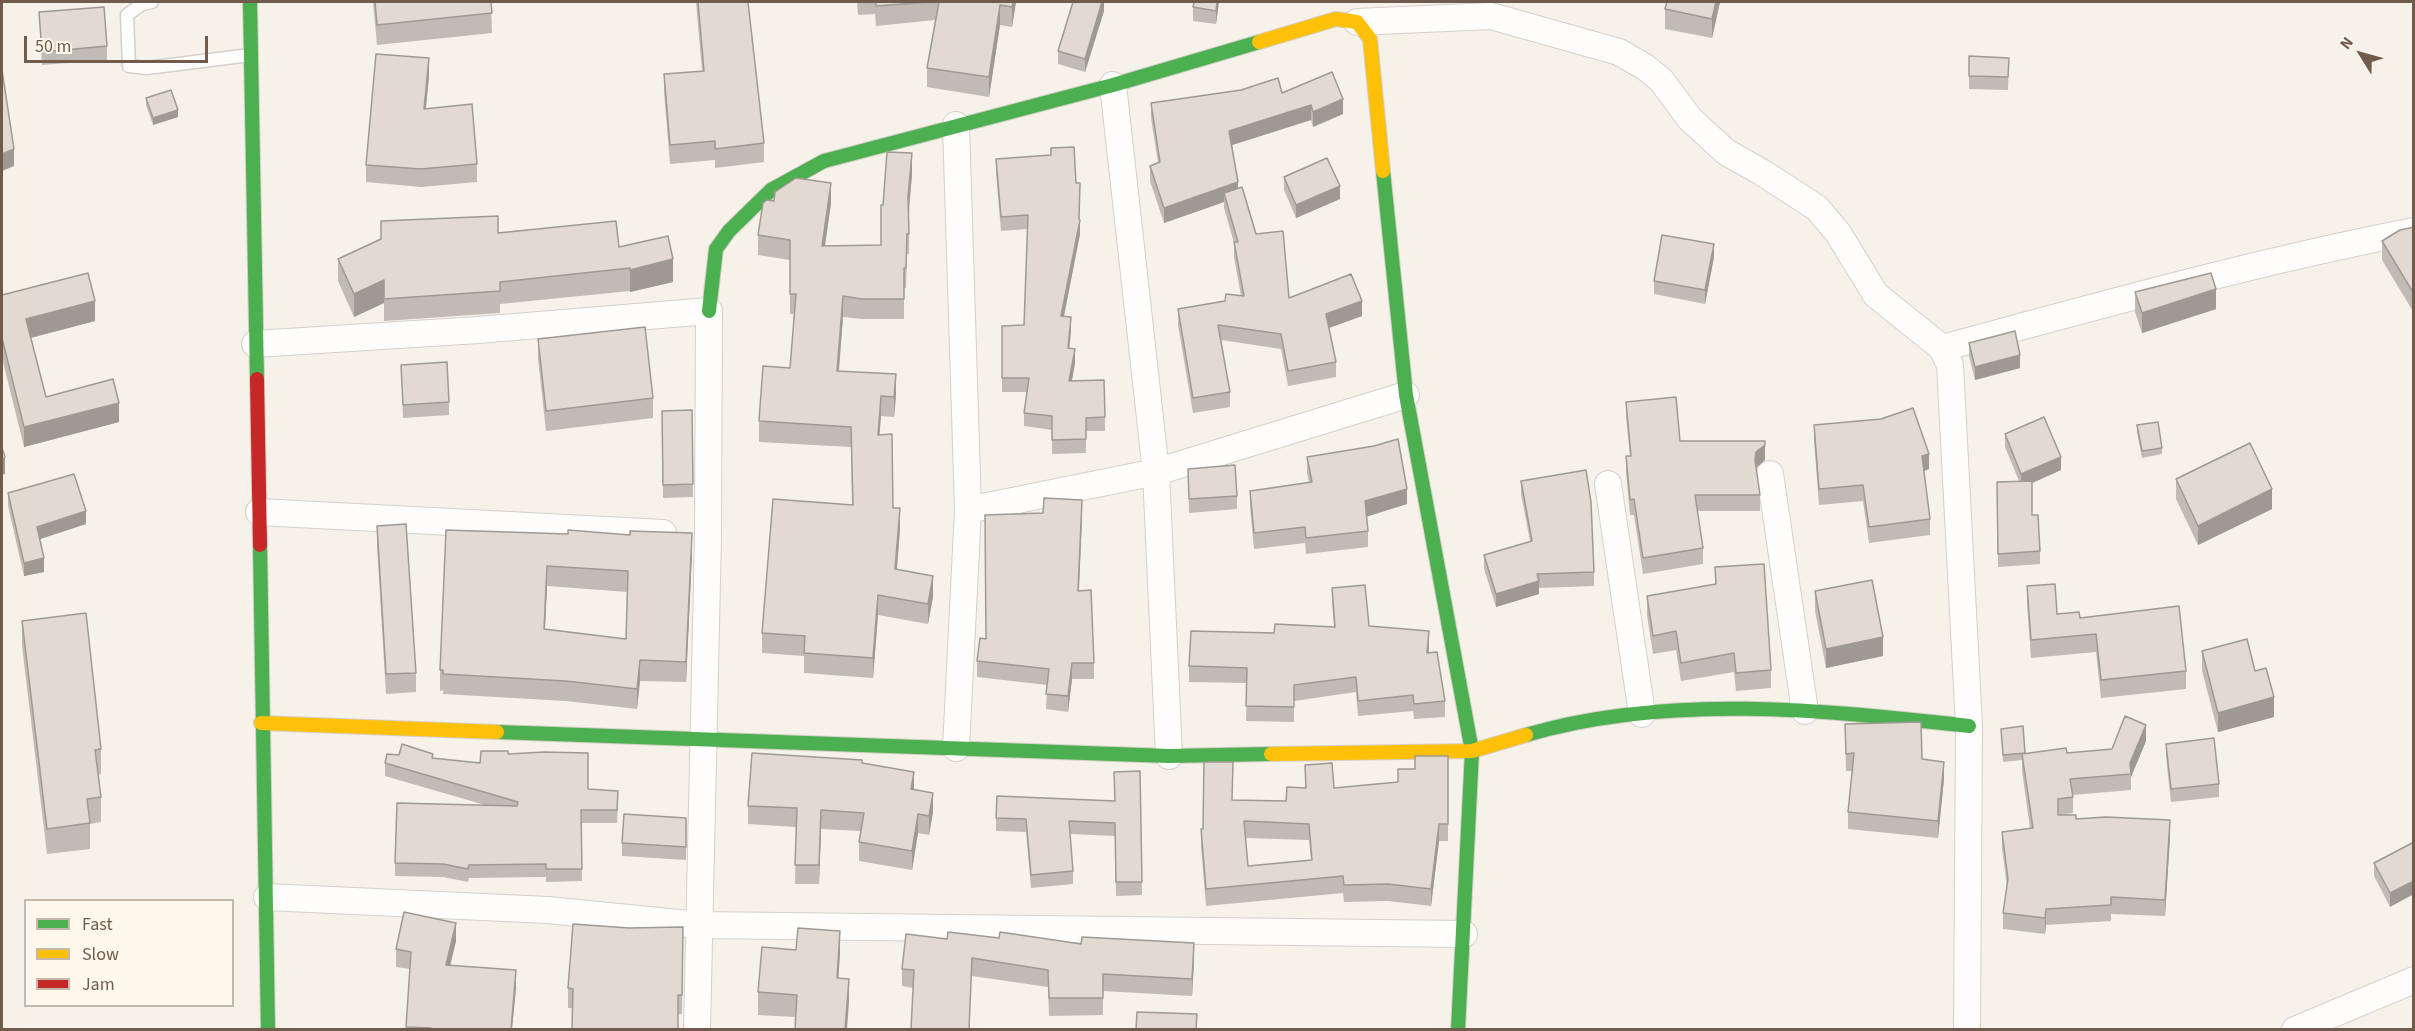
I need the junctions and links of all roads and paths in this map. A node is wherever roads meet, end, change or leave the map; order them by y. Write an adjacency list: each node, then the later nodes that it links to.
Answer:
1 (152, 2): 4 (lane)
2 (250, 2): 4 (street)
3 (1358, 22): 5 (street); 10 (street); 11 (street)
4 (251, 55): 9 (street)
5 (1113, 85): 6 (street); 12 (street)
6 (956, 125): 8 (street); 15 (street)
7 (2414, 231): 10 (street)
8 (709, 311): 9 (street); 17 (street)
9 (255, 344): 16 (street)
10 (1942, 348): 21 (street)
11 (1406, 395): 12 (street); 24 (street)
12 (1156, 472): 15 (street); 25 (street)
13 (1770, 474): 18 (street)
14 (1608, 484): 19 (street)
15 (968, 510): 23 (street)
16 (259, 512): 17 (street); 20 (street)
17 (708, 536): 22 (street)
18 (1805, 711): 19 (street); 21 (street)
19 (1641, 714): 24 (street)
20 (261, 723): 22 (street); 26 (street)
21 (1969, 726): 33 (street)
22 (704, 740): 23 (street); 27 (street)
23 (956, 748): 25 (street)
24 (1472, 751): 25 (street); 28 (street)
25 (1170, 756)
26 (267, 897): 27 (street); 30 (street)
27 (699, 926): 28 (street); 31 (street)
28 (1464, 934): 32 (street)
29 (2414, 980): 34 (street)
30 (268, 1029)
31 (697, 1029)
32 (1458, 1029)
33 (1967, 1029)
34 (2295, 1029)

